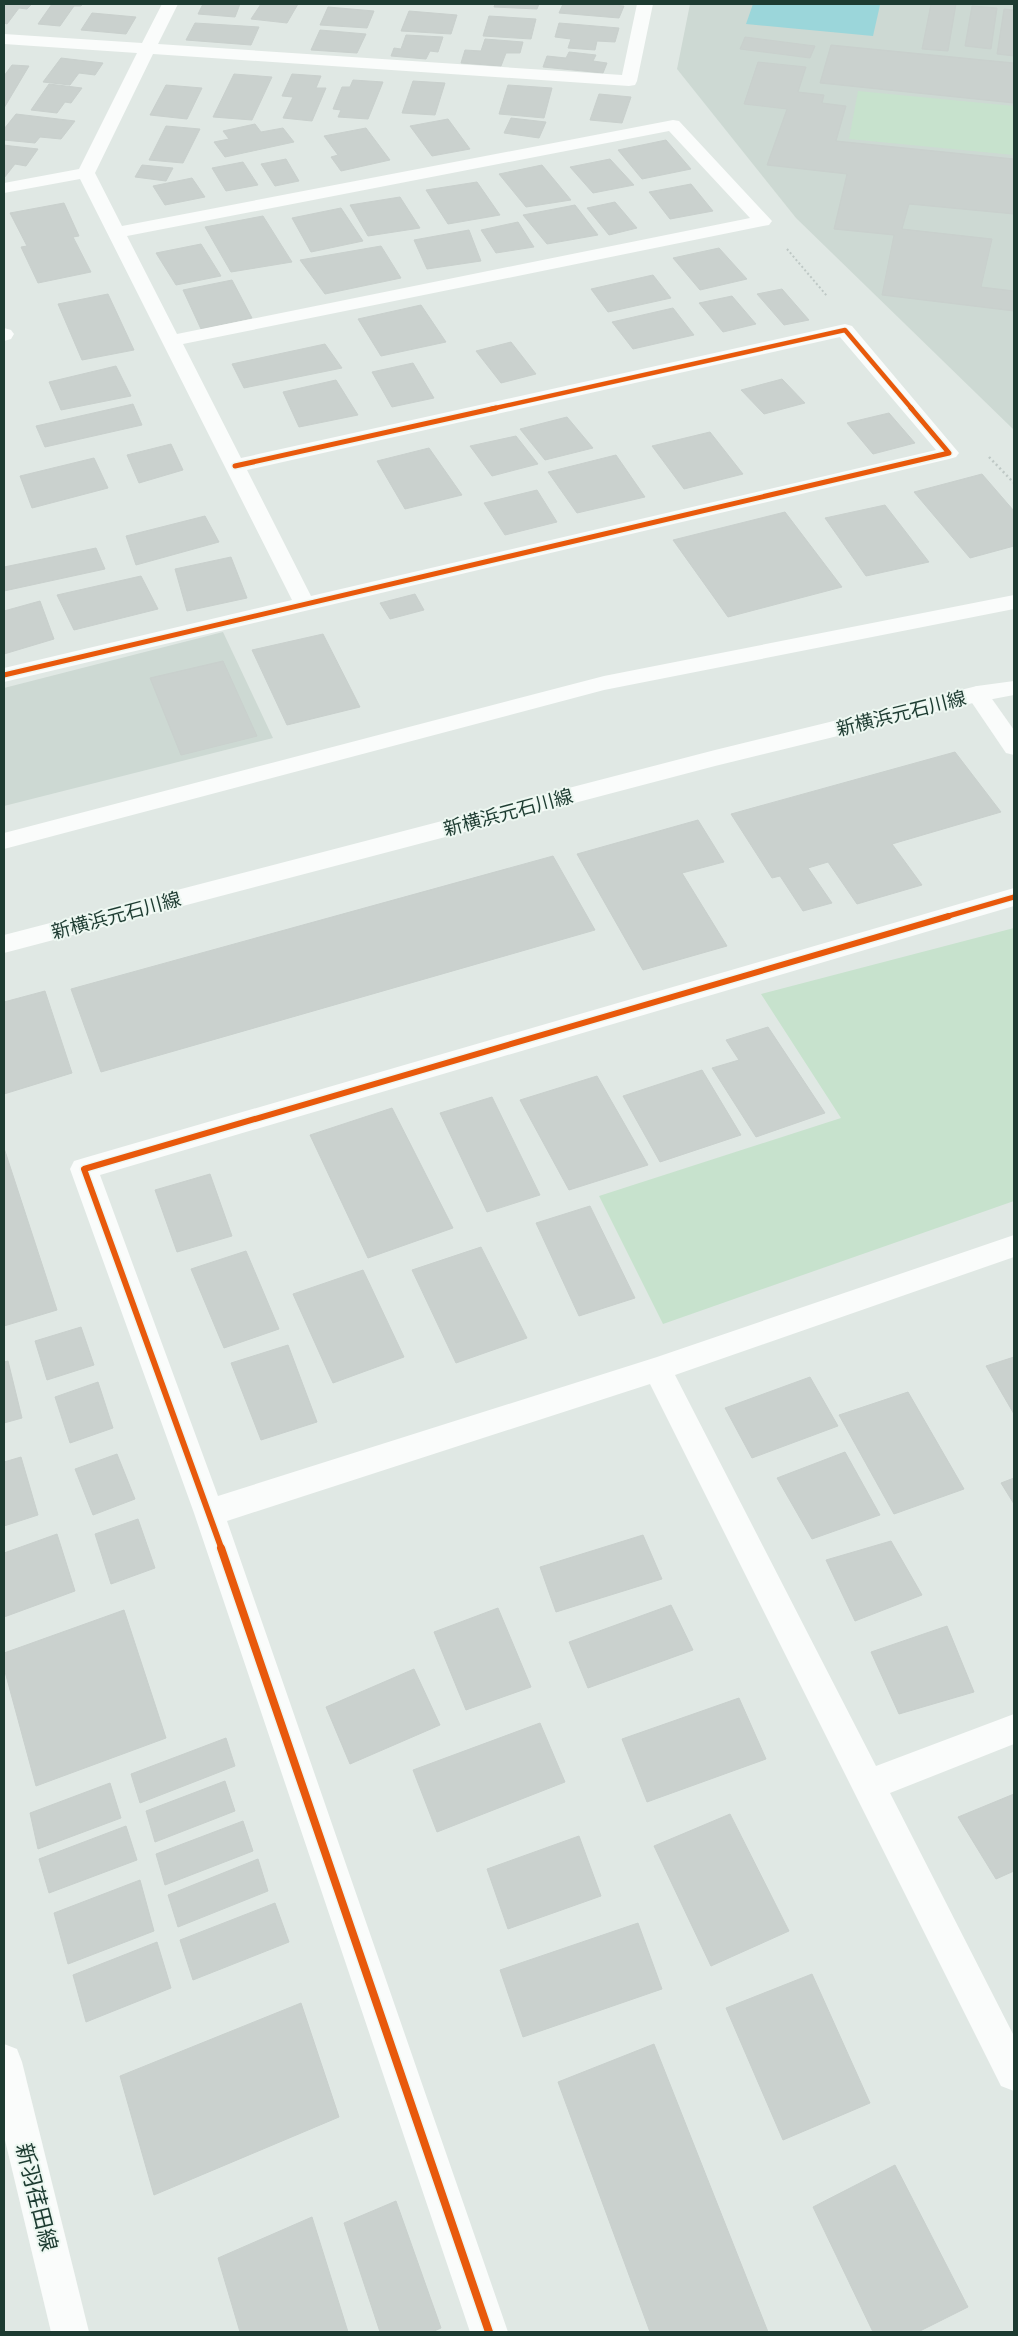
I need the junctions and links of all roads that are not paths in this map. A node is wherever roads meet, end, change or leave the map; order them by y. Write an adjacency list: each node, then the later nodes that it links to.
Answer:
1 (170, 4): 4 (street)
2 (645, 4): 4 (street)
3 (4, 39): 4 (street)
4 (147, 49): 5 (street)
5 (86, 173): 6 (street); 7 (street)
6 (4, 188)
7 (115, 233): 8 (street); 8 (street)
8 (171, 341): 9 (street)
9 (235, 466): 11 (street); 11 (street)
10 (1014, 602): 16 (street)
11 (305, 605): 12 (street)
12 (4, 675)
13 (1014, 688): 14 (street, 新横浜元石川線)
14 (977, 694): 15 (street); 18 (street, 新横浜元石川線)
15 (1014, 747)
16 (4, 840)
17 (1014, 897): 21 (street)
18 (4, 944)
19 (1014, 1246): 20 (street)
20 (657, 1368): 21 (street); 23 (street)
21 (209, 1513): 27 (street)
22 (1014, 1729): 23 (street)
23 (869, 1785): 25 (street)
24 (4, 2062): 26 (street, 新羽荏田線)
25 (1014, 2073)
26 (70, 2332)
27 (488, 2332)

